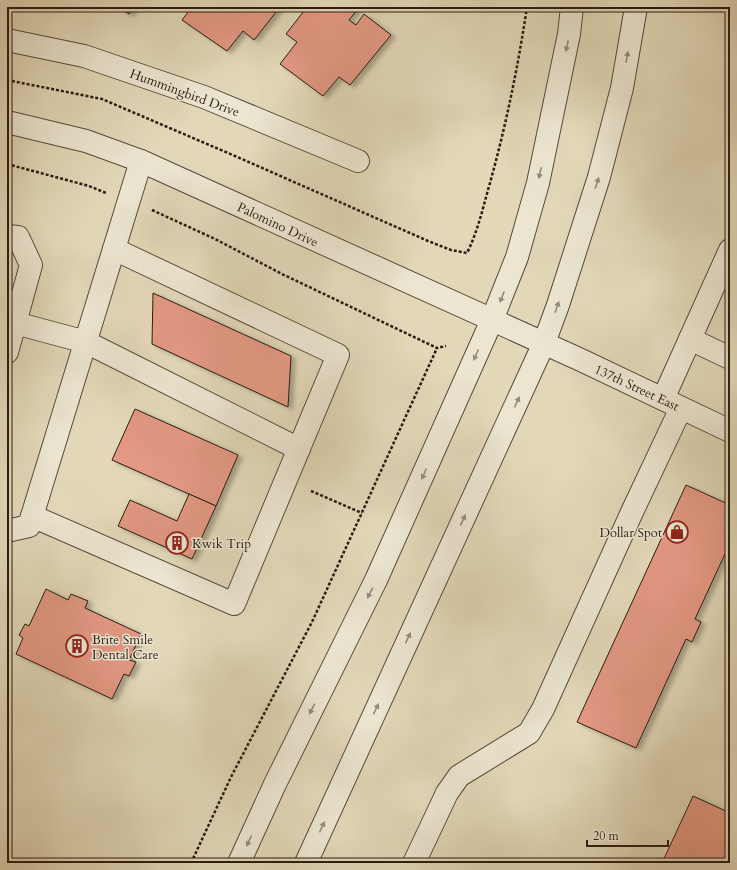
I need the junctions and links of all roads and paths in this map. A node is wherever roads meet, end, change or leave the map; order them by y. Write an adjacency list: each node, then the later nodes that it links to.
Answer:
1 (527, 7): 5 (path)
2 (572, 7): 14 (street, one-way to 14)
3 (636, 7): 18 (street, one-way to 3)
4 (7, 40): 8 (street, Hummingbird Drive)
5 (7, 80)
6 (7, 122): 7 (street, Palomino Drive)
7 (141, 161): 10 (street); 14 (street, Palomino Drive)
8 (358, 161)
9 (7, 164): 10 (path)
10 (128, 201): 12 (street); 20 (path)
11 (7, 236): 15 (street)
12 (114, 249): 17 (street); 25 (street)
13 (730, 250): 16 (street)
14 (492, 320): 18 (street, Palomino Drive); 31 (street, one-way to 31)
15 (15, 323): 17 (street); 21 (street)
16 (690, 339): 22 (street); 23 (street)
17 (86, 342): 25 (street); 28 (street)
18 (544, 344): 23 (street, 137th Street East); 32 (street, one-way to 18)
19 (446, 346): 20 (path)
20 (437, 348): 27 (path)
21 (7, 352)
22 (730, 358)
23 (672, 403): 24 (street, 137th Street East); 33 (street)
24 (730, 431)
25 (299, 449): 28 (street)
26 (311, 491): 27 (path)
27 (362, 513): 30 (path)
28 (32, 516): 29 (street)
29 (7, 531)
30 (191, 863)
31 (239, 863)
32 (306, 863)
33 (414, 863)

